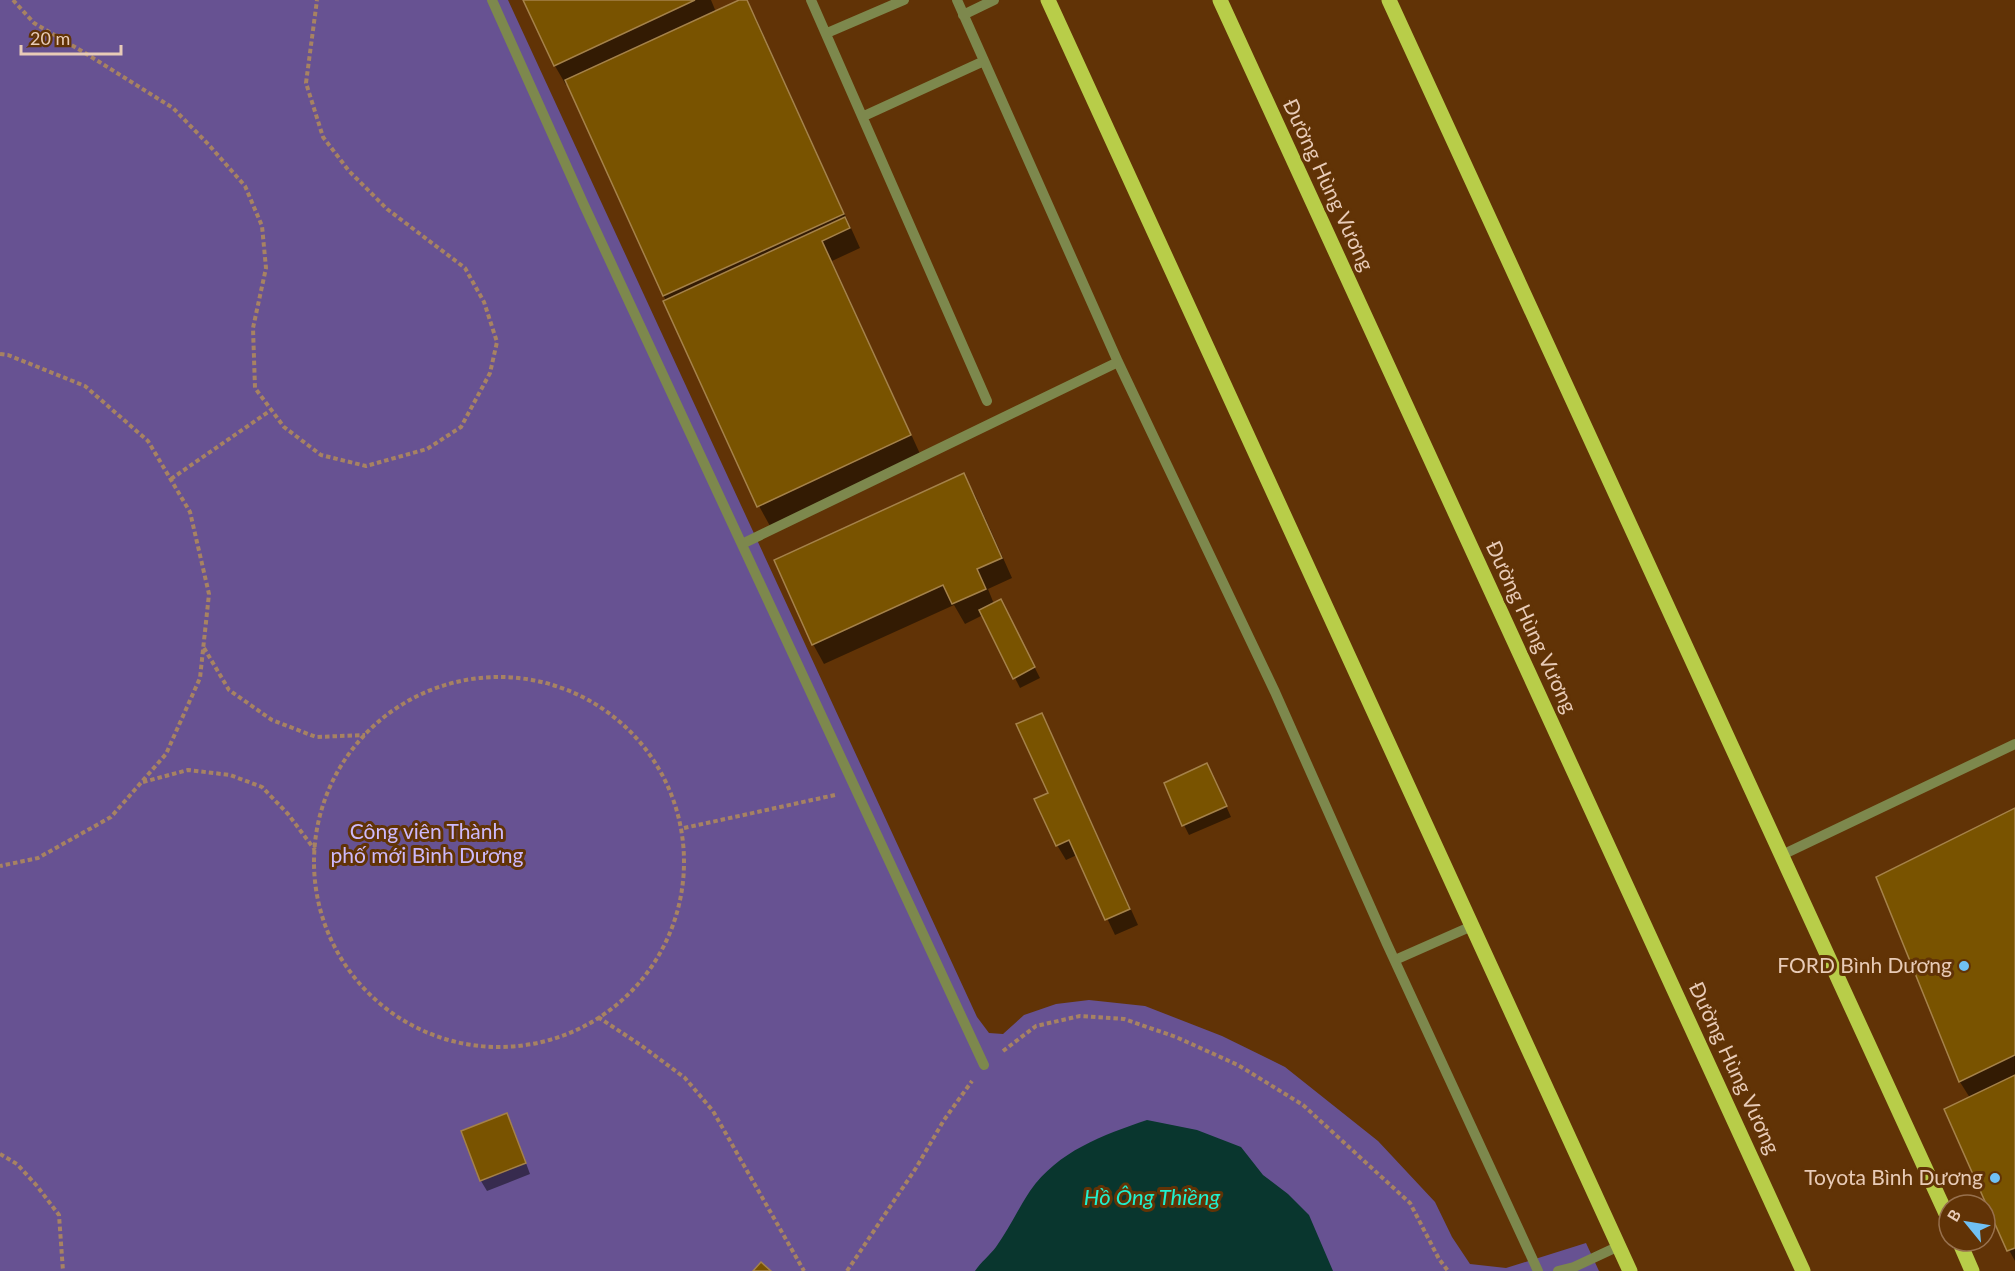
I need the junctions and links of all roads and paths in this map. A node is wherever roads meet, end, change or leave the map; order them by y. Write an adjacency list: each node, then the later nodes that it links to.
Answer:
1 (13, 0): 18 (path)
2 (317, 0): 18 (path)
3 (492, 0): 20 (street)
4 (812, 0): 12 (street)
5 (904, 0): 12 (street)
6 (957, 0): 11 (street)
7 (994, 0): 11 (street)
8 (1048, 0): 30 (main road)
9 (1220, 0): 45 (main road, Đường Hùng Vương)
10 (1389, 0): 28 (main road)
11 (963, 15): 13 (street)
12 (827, 33): 14 (street)
13 (984, 62): 14 (street); 16 (street)
14 (864, 116): 17 (street)
15 (0, 354): 19 (path)
16 (1118, 362): 20 (street); 31 (street)
17 (987, 401)
18 (271, 410): 19 (path)
19 (171, 479): 21 (path)
20 (742, 544): 25 (street)
21 (204, 647): 22 (path); 24 (path)
22 (366, 735): 26 (path); 27 (path)
23 (2015, 744): 28 (street)
24 (141, 783): 27 (path); 29 (path)
25 (856, 790): 26 (path); 33 (street)
26 (684, 828): 32 (path)
27 (316, 850): 32 (path)
28 (1782, 855): 35 (main road)
29 (0, 866)
30 (1472, 926): 31 (street); 36 (main road)
31 (1395, 960): 42 (street)
32 (598, 1017): 39 (path)
33 (984, 1065): 40 (path); 41 (path)
34 (0, 1154): 38 (path)
35 (1937, 1194)
36 (1619, 1245): 43 (street); 44 (main road)
37 (1964, 1253): 46 (main road)
38 (63, 1271)
39 (804, 1271)
40 (847, 1271)
41 (1448, 1271)
42 (1538, 1271)
43 (1558, 1271)
44 (1630, 1271)
45 (1803, 1271)
46 (1972, 1271)

